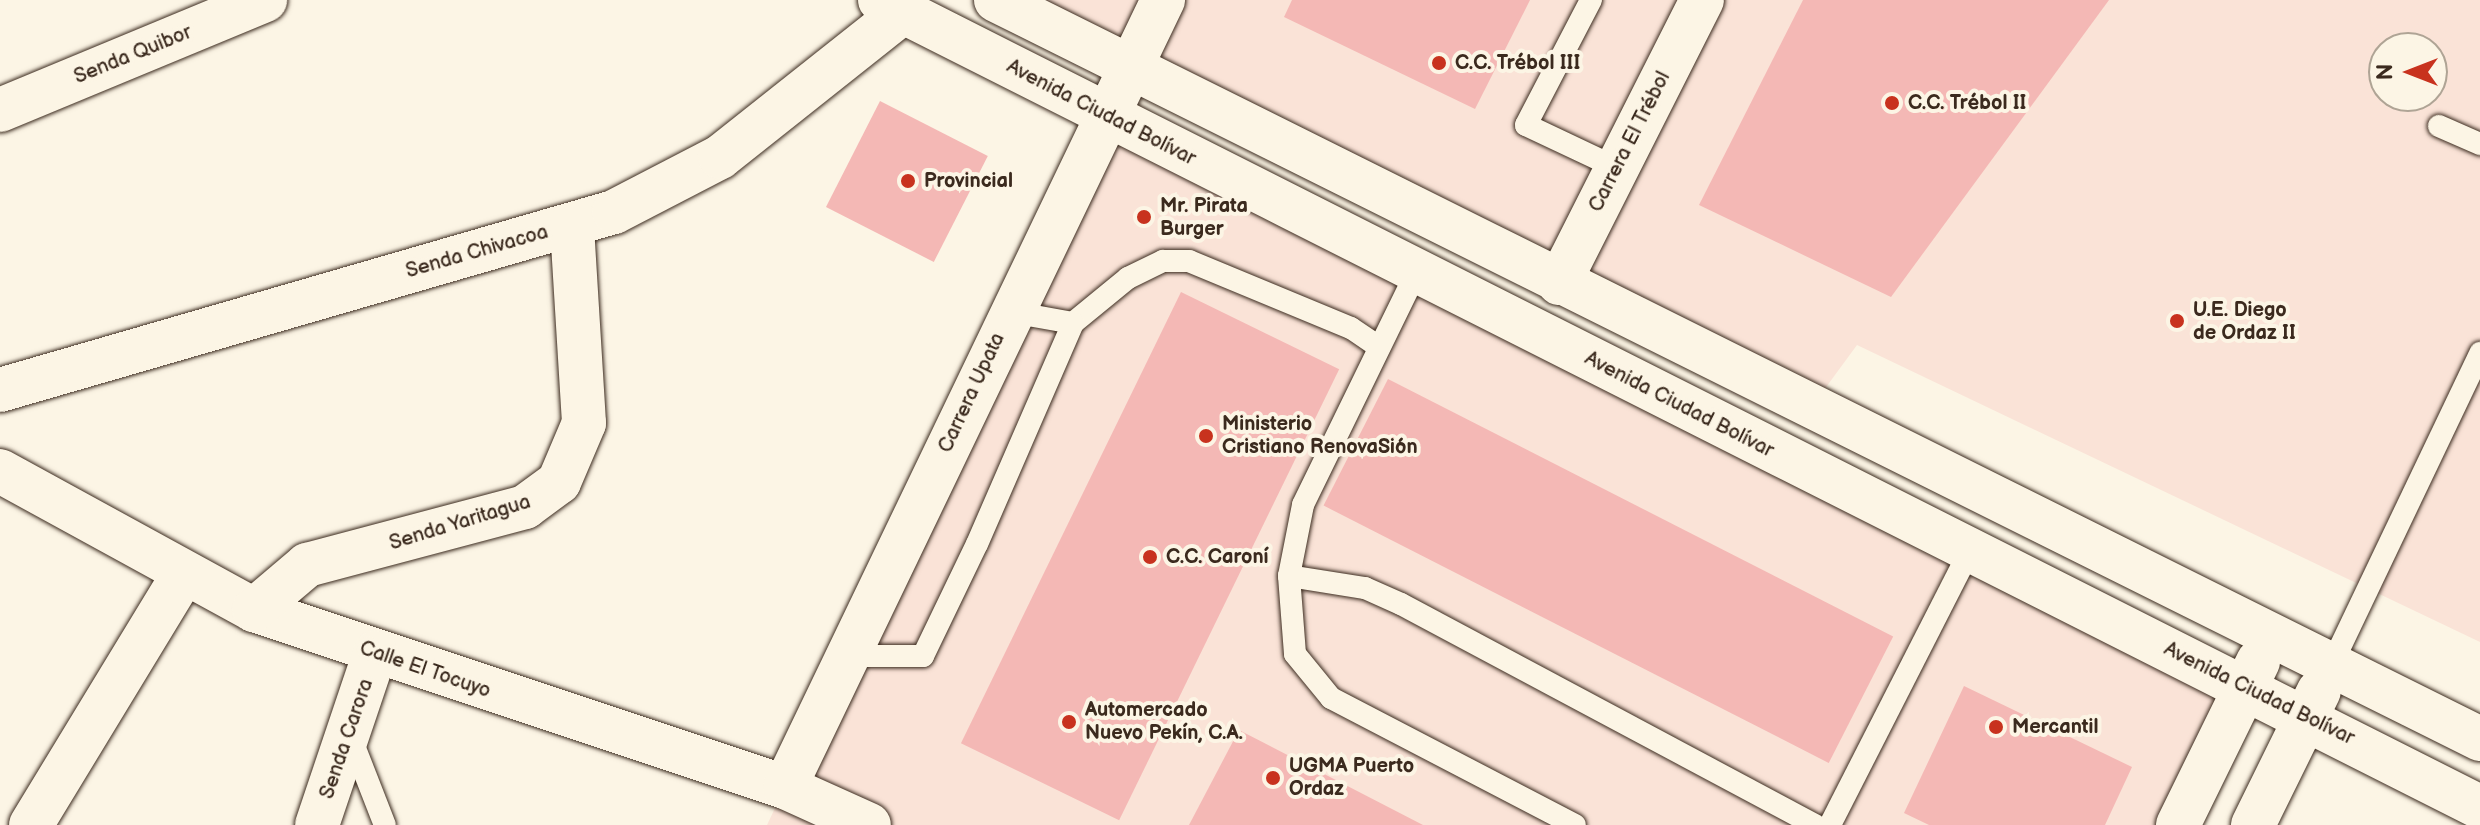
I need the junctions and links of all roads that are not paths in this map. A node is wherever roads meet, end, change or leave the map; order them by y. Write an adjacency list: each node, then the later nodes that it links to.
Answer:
1 (265, 0): 8 (street, Senda Quibor)
2 (996, 0): 7 (street)
3 (1163, 0): 7 (street, Carrera Upata)
4 (1591, 0): 12 (lane)
5 (1702, 0): 12 (street, Carrera El Trébol)
6 (892, 6): 9 (street, Avenida Ciudad Bolívar); 13 (street, Senda Chivacoa)
7 (1129, 68): 9 (street, Carrera Upata); 15 (street)
8 (0, 110)
9 (1104, 115): 14 (street, Avenida Ciudad Bolívar); 16 (street, Carrera Upata)
10 (2439, 126): 11 (lane)
11 (2480, 144)
12 (1617, 168): 15 (street, Carrera El Trébol)
13 (572, 224): 20 (street, Senda Chivacoa); 25 (street, Senda Yaritagua)
14 (1416, 273): 18 (lane); 22 (street, Avenida Ciudad Bolívar)
15 (1559, 283): 26 (street)
16 (1011, 312): 17 (lane); 28 (street, Carrera Upata)
17 (1073, 323): 18 (lane); 28 (lane)
18 (1379, 347): 24 (lane)
19 (2480, 353): 29 (lane)
20 (0, 390)
21 (0, 471): 23 (street, Calle El Tocuyo)
22 (1970, 550): 30 (street, Avenida Ciudad Bolívar); 42 (lane)
23 (183, 575): 25 (street, Calle El Tocuyo); 36 (street)
24 (1289, 576): 40 (lane); 41 (lane)
25 (254, 610): 27 (street, Calle El Tocuyo)
26 (2269, 639): 29 (street); 30 (street)
27 (375, 653): 32 (street, Senda Carora); 34 (street, Calle El Tocuyo)
28 (847, 656): 34 (street, Carrera Upata)
29 (2331, 666): 31 (street); 33 (street)
30 (2245, 688): 31 (street, Avenida Ciudad Bolívar); 43 (street)
31 (2306, 717): 35 (street, Avenida Ciudad Bolívar); 44 (street)
32 (350, 737): 37 (street, Senda Carora); 38 (lane)
33 (2480, 739)
34 (785, 787): 39 (street, Calle El Tocuyo)
35 (2480, 807)
36 (31, 825)
37 (317, 825)
38 (385, 825)
39 (869, 825)
40 (1575, 825)
41 (1815, 825)
42 (1830, 825)
43 (2178, 825)
44 (2253, 825)

